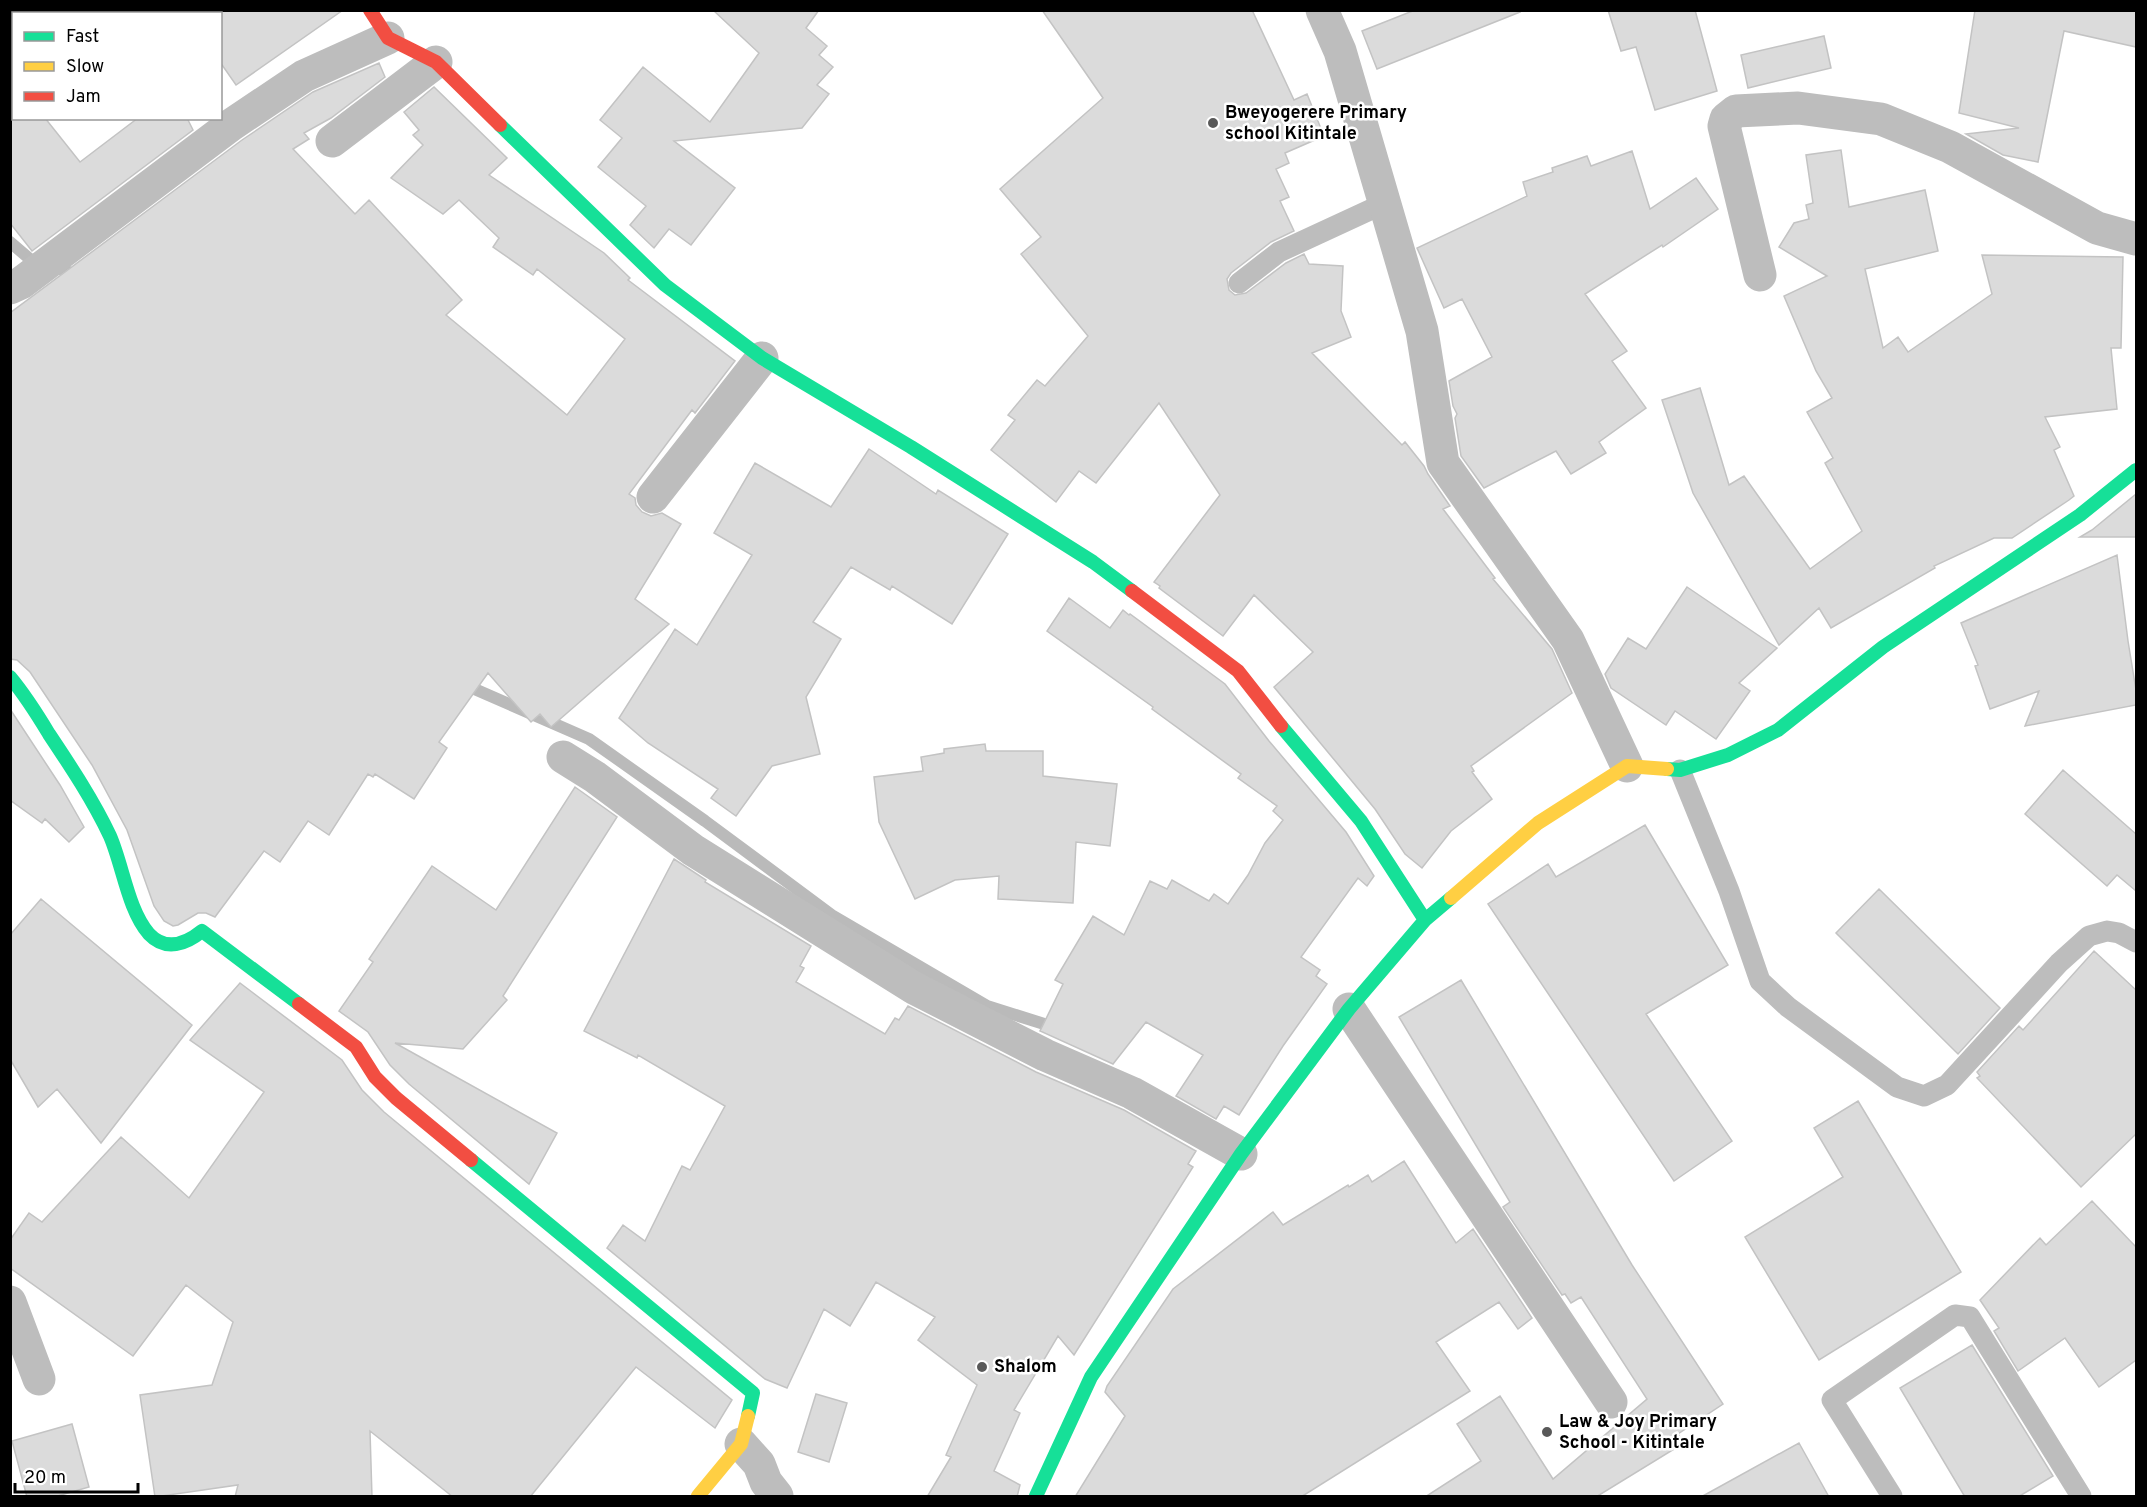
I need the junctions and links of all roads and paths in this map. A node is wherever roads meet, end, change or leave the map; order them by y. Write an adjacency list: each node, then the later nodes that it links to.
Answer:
1 (370, 10): 3 (street)
2 (1322, 10): 7 (street)
3 (388, 38): 4 (street); 5 (street)
4 (436, 62): 6 (street); 12 (street)
5 (226, 120): 11 (street)
6 (332, 141)
7 (1385, 203): 10 (lane); 17 (street)
8 (2136, 239): 9 (street)
9 (1760, 275)
10 (1239, 283)
11 (10, 288)
12 (762, 358): 14 (street); 19 (street)
13 (2136, 470): 18 (street)
14 (653, 497)
15 (12, 684): 26 (street)
16 (563, 757): 22 (street)
17 (1627, 766): 18 (street); 19 (street)
18 (1680, 770): 20 (lane)
19 (1425, 920): 21 (street)
20 (2136, 942)
21 (1348, 1009): 22 (street); 25 (street)
22 (1241, 1154): 29 (street)
23 (10, 1302): 24 (street)
24 (39, 1379)
25 (1611, 1402)
26 (741, 1444): 27 (street); 28 (street)
27 (698, 1497)
28 (777, 1497)
29 (1036, 1497)
30 (1892, 1497): 31 (lane)
31 (2081, 1497)

